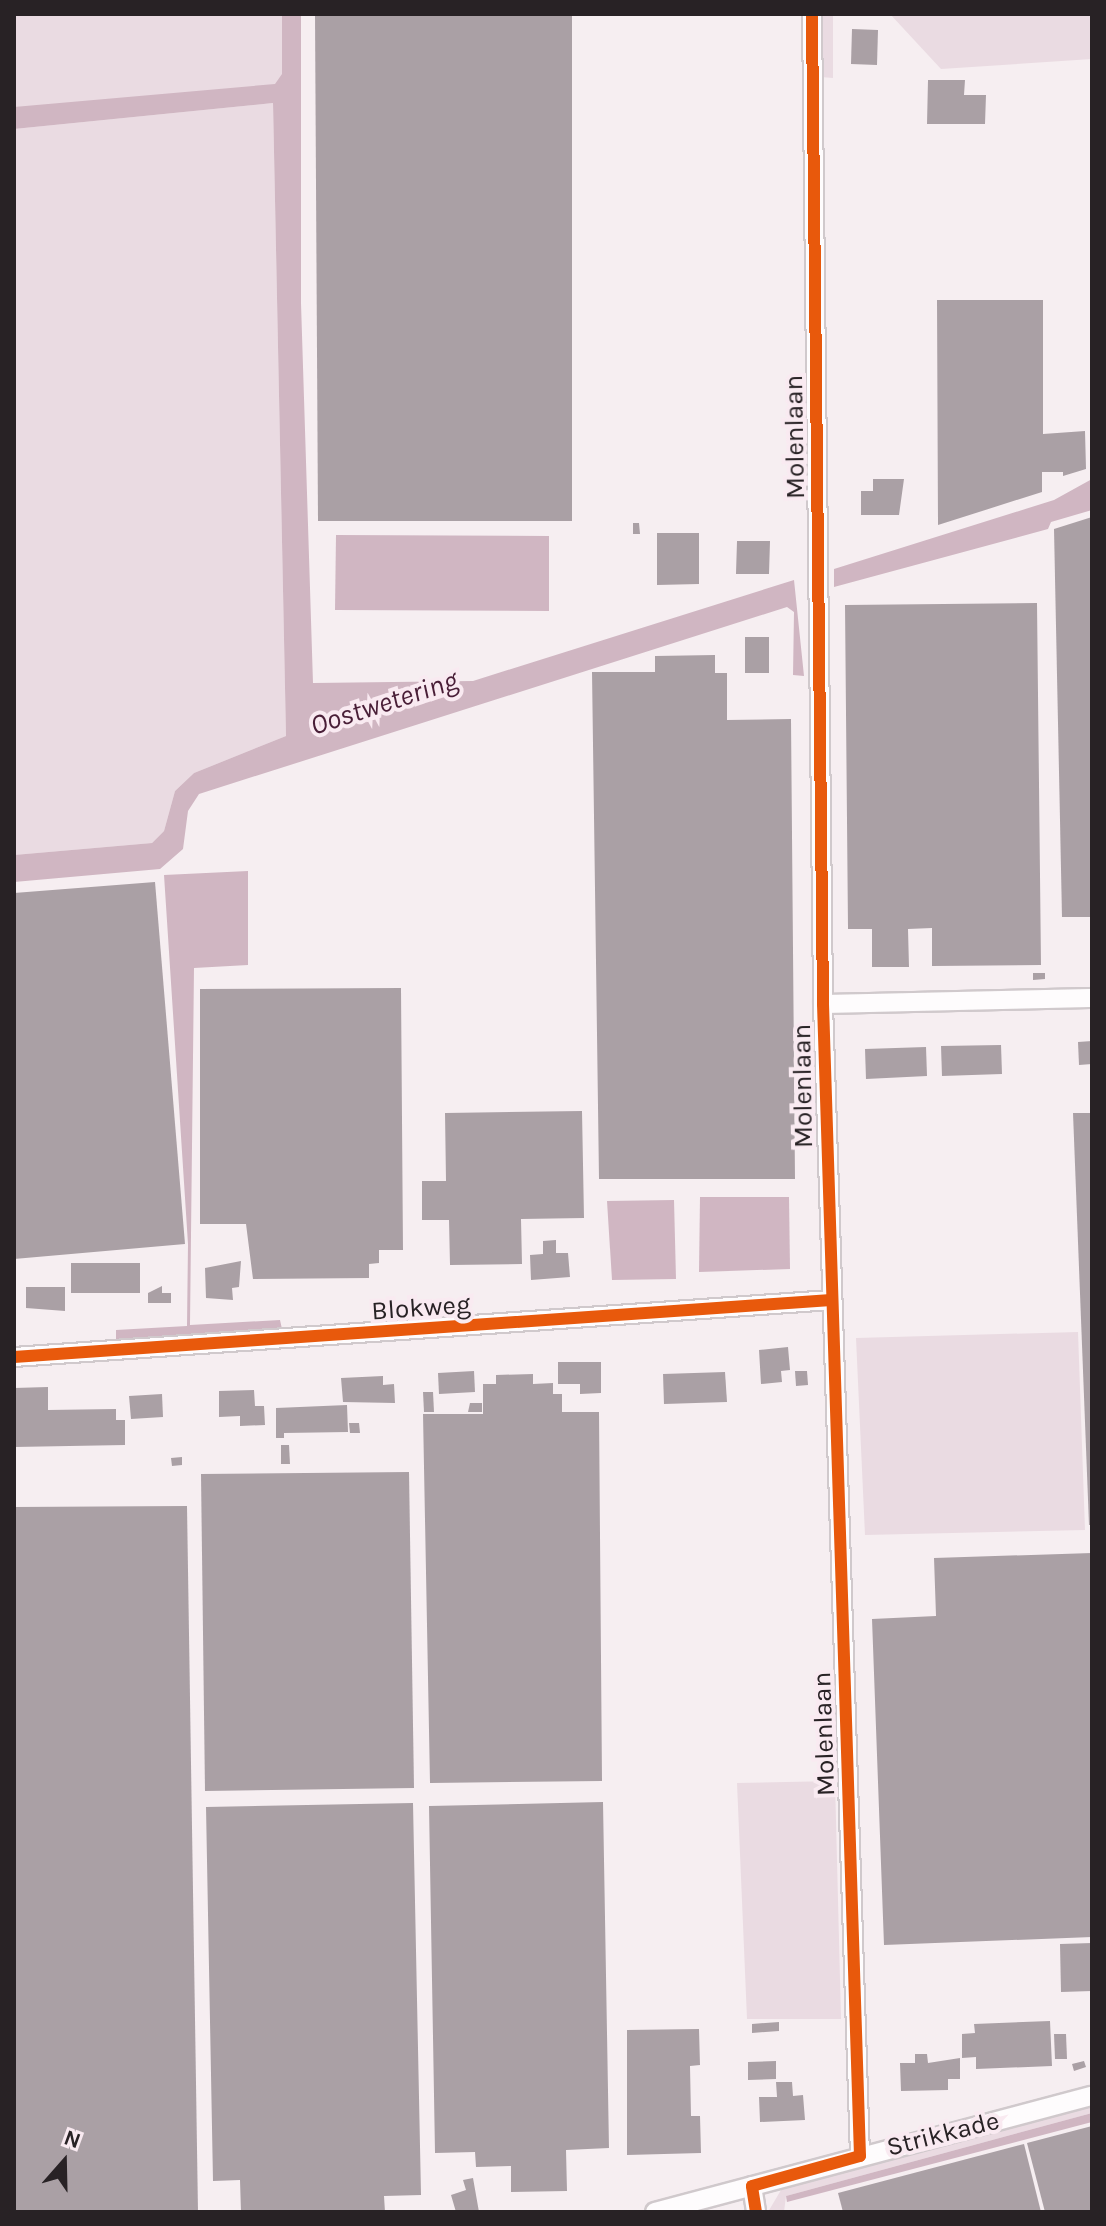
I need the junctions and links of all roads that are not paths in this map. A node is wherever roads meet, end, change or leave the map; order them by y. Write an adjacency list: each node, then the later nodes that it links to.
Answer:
1 (812, 14): 3 (street, Molenlaan)
2 (1092, 998): 3 (street)
3 (823, 1004): 4 (street, Molenlaan)
4 (831, 1300): 5 (street, Blokweg); 7 (street, Molenlaan)
5 (14, 1357)
6 (1092, 2096): 7 (street, Strikkade)
7 (860, 2156): 8 (street, Strikkade)
8 (752, 2186): 9 (street, Strikkade); 10 (street)
9 (655, 2212)
10 (756, 2212)

